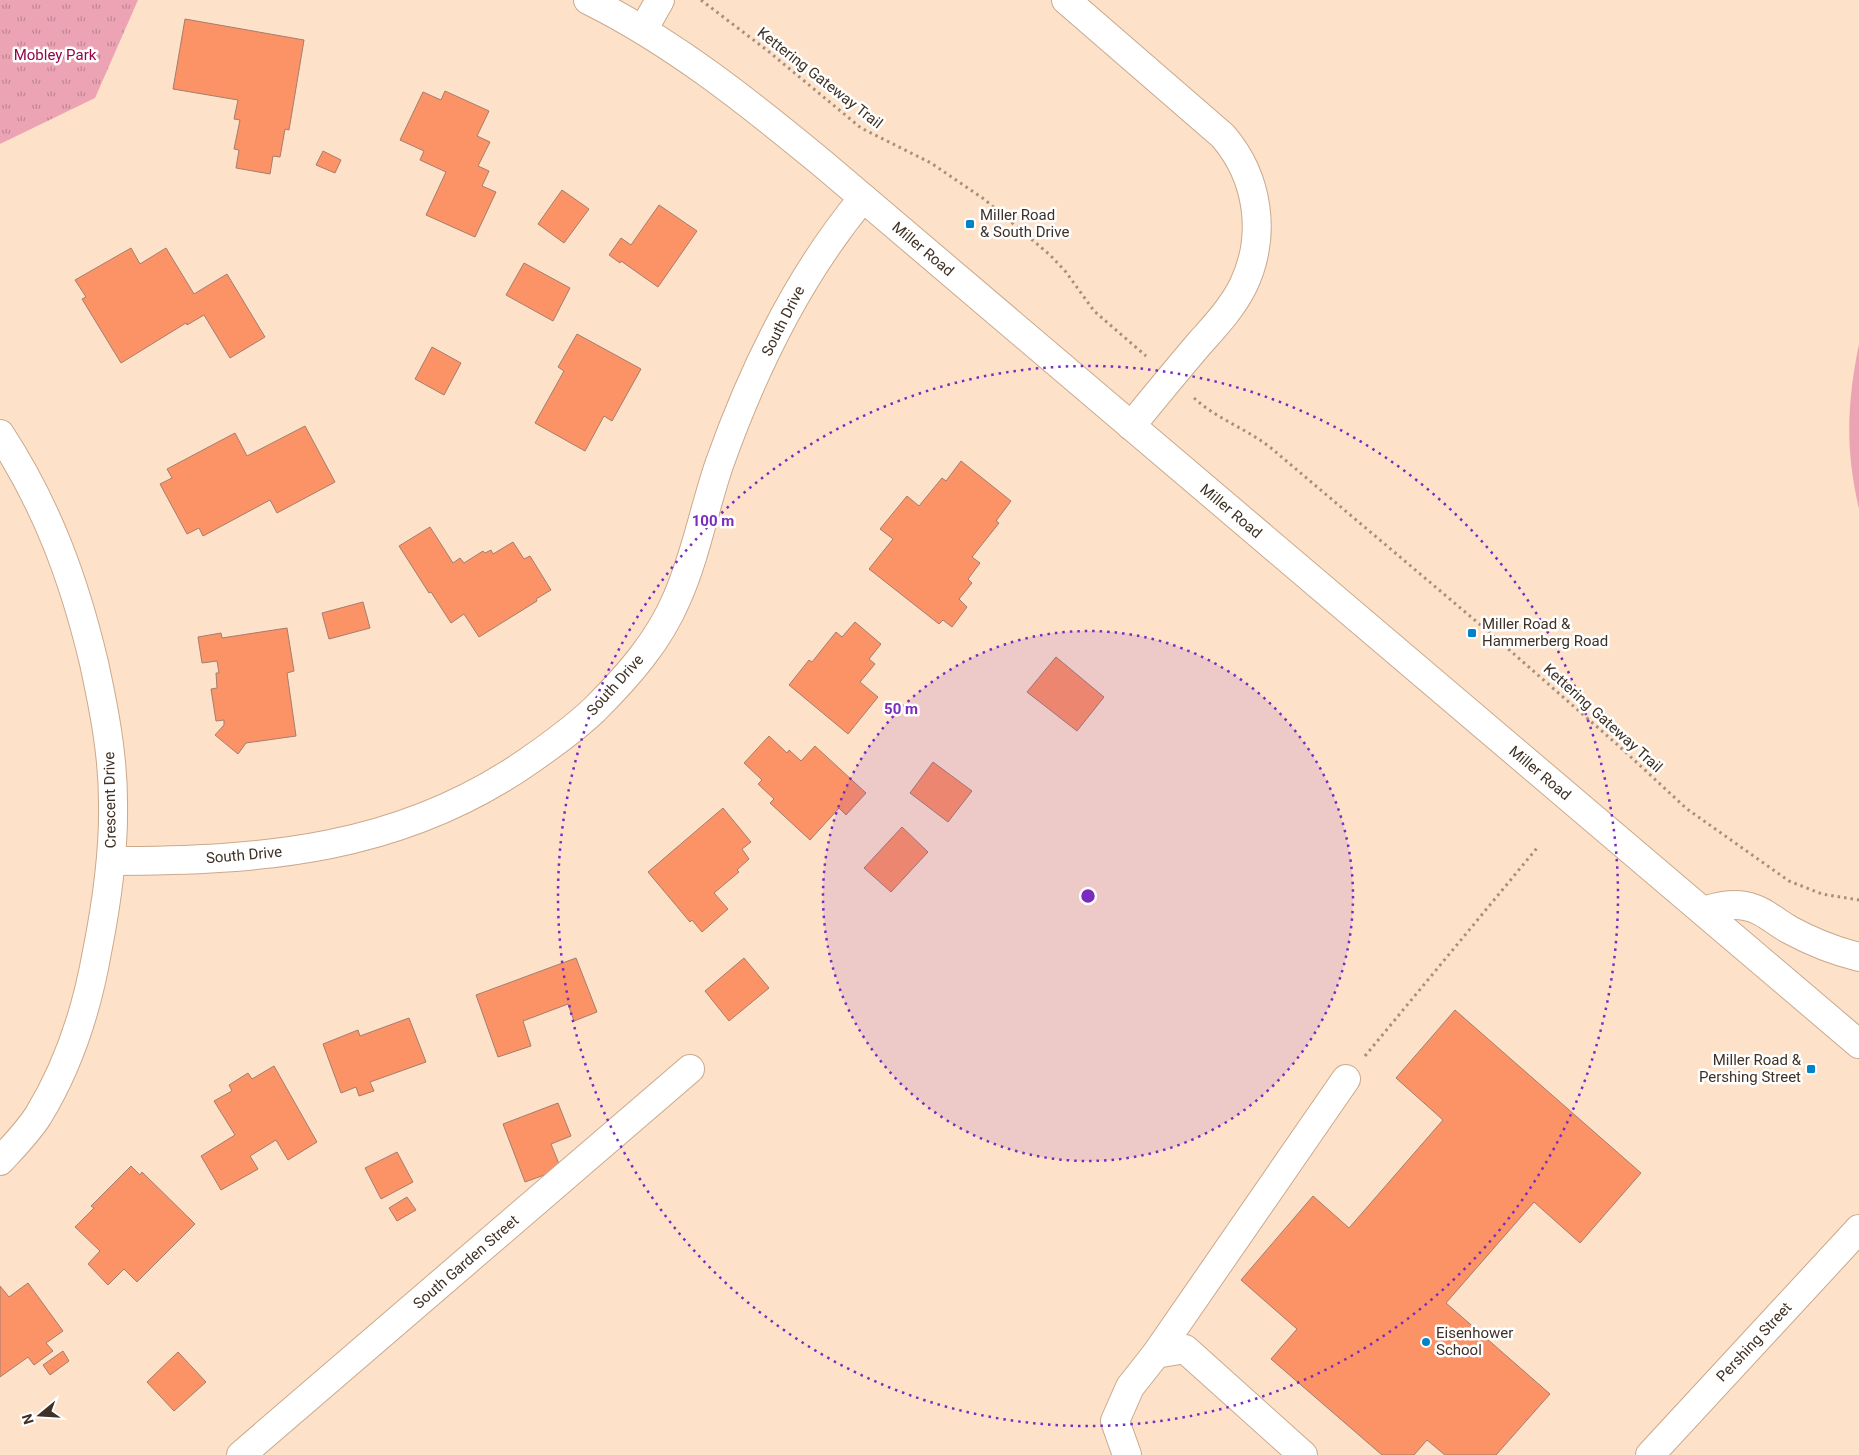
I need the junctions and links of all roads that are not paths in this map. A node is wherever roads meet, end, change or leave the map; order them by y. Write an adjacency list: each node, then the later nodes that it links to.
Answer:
1 (588, 0): 4 (street, Miller Road)
2 (660, 0): 4 (street)
3 (1066, 0): 6 (street)
4 (643, 30): 5 (street, Miller Road)
5 (863, 198): 6 (street, Miller Road); 8 (street, South Drive)
6 (1130, 426): 9 (street, Miller Road)
7 (0, 434): 8 (street, Crescent Drive)
8 (111, 861): 14 (street, Crescent Drive)
9 (1703, 911): 10 (street); 11 (street, Miller Road)
10 (1859, 958)
11 (1859, 1044)
12 (690, 1069): 17 (street, South Garden Street)
13 (1346, 1079): 16 (street)
14 (0, 1161)
15 (1859, 1229): 20 (street, Pershing Street)
16 (1156, 1354): 18 (street); 19 (street)
17 (241, 1455)
18 (1127, 1455)
19 (1303, 1455)
20 (1650, 1455)

